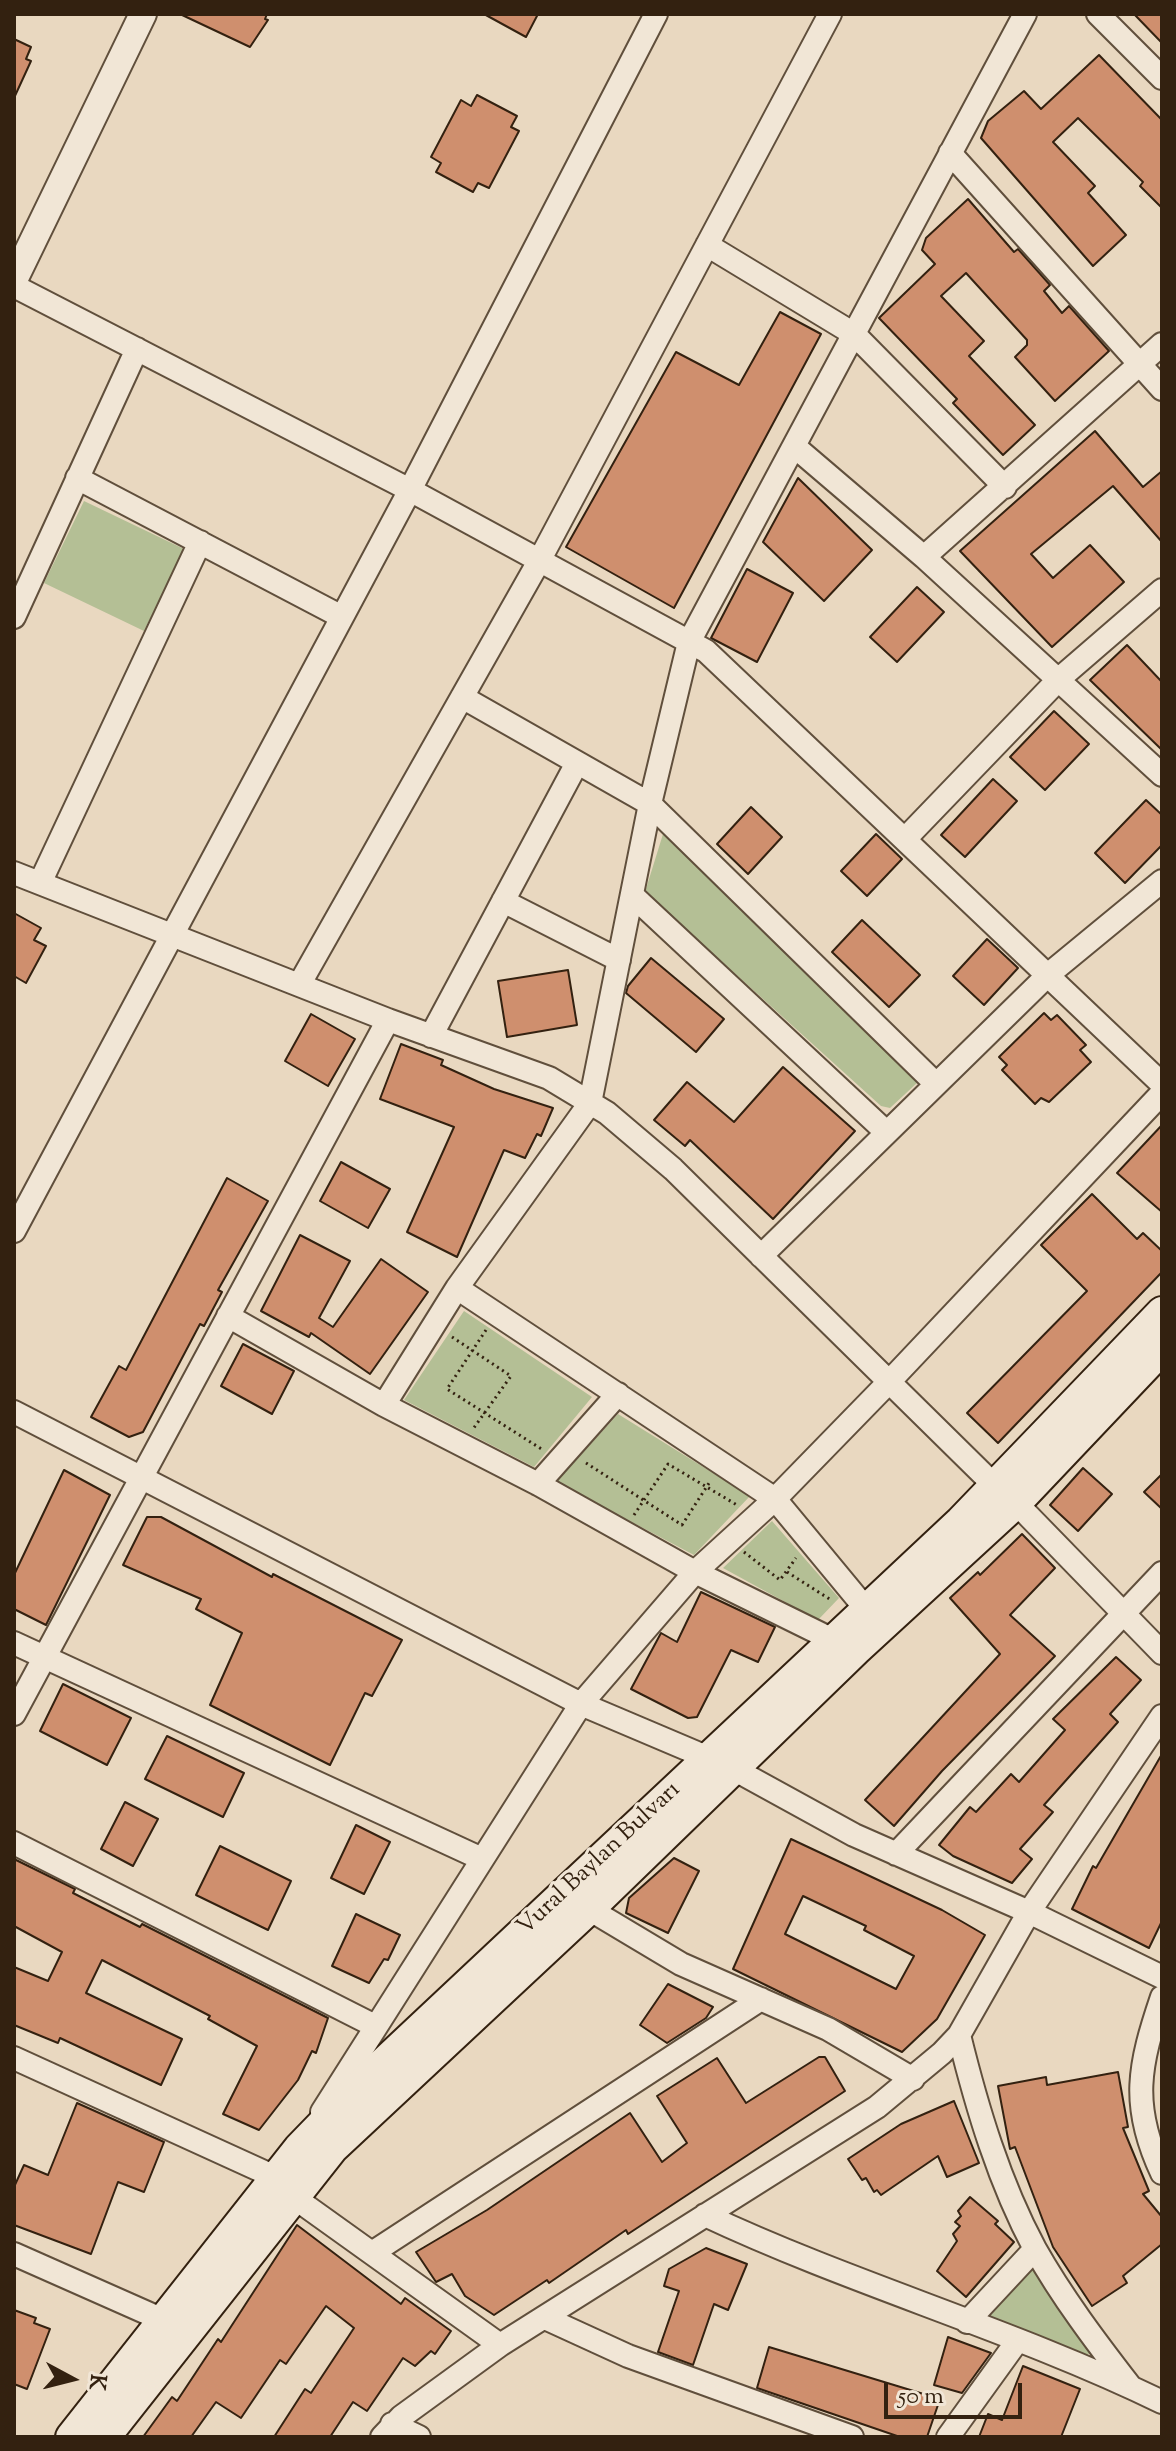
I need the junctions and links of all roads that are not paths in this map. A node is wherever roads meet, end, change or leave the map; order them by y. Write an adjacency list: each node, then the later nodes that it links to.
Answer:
1 (143, 14): 9 (street)
2 (656, 14): 18 (street)
3 (830, 14): 8 (street)
4 (1025, 14): 7 (street)
5 (1098, 14): 6 (street)
6 (1162, 78)
7 (950, 153): 10 (street); 13 (street)
8 (707, 245): 10 (street); 21 (street)
9 (14, 283): 12 (street)
10 (854, 334): 15 (street); 17 (street)
11 (1162, 344): 13 (street)
12 (137, 349): 16 (street); 18 (street)
13 (1141, 365): 14 (street); 17 (street)
14 (1162, 389)
15 (794, 446): 20 (street); 25 (street)
16 (77, 478): 19 (street); 23 (street)
17 (1005, 487): 20 (street)
18 (410, 490): 21 (street); 24 (street)
19 (200, 542): 24 (street); 34 (street)
20 (924, 557): 26 (street)
21 (538, 563): 25 (street); 27 (street)
22 (1162, 590): 26 (street)
23 (14, 617)
24 (342, 617): 37 (street)
25 (689, 642): 30 (street); 31 (street)
26 (1059, 679): 29 (street); 31 (street)
27 (462, 697): 28 (street); 40 (street)
28 (577, 763): 30 (street); 36 (street)
29 (1162, 775)
30 (650, 804): 35 (street); 43 (street)
31 (905, 839): 39 (street)
32 (14, 873): 34 (street)
33 (1162, 881): 39 (street)
34 (40, 883): 37 (street)
35 (632, 895): 38 (street); 47 (street)
36 (503, 901): 38 (street); 42 (street)
37 (173, 935): 40 (street); 48 (street)
38 (619, 960): 46 (street)
39 (1049, 974): 43 (street); 44 (street)
40 (299, 985): 41 (street)
41 (388, 1020): 42 (street); 52 (street)
42 (431, 1036): 46 (street)
43 (935, 1083): 47 (street)
44 (1162, 1084)
45 (1162, 1093): 54 (street)
46 (590, 1103): 49 (street); 50 (street)
47 (885, 1131): 49 (street)
48 (14, 1231)
49 (761, 1256): 54 (street)
50 (457, 1288): 55 (street); 56 (street)
51 (1162, 1312): 60 (main road, Vural Baylan Bulvarı)
52 (228, 1316): 56 (street); 58 (street)
53 (1162, 1349): 60 (main road, Vural Baylan Bulvarı)
54 (888, 1383): 60 (street); 61 (street)
55 (618, 1394): 59 (street); 61 (street)
56 (384, 1405): 59 (street)
57 (14, 1412): 58 (street)
58 (140, 1477): 69 (street); 70 (street)
59 (538, 1484): 62 (street)
60 (1006, 1495): 64 (main road, Vural Baylan Bulvarı); 65 (street); 73 (main road, Vural Baylan Bulvarı)
61 (775, 1499): 62 (street); 64 (street)
62 (695, 1572): 66 (street); 70 (street)
63 (1162, 1573): 65 (street)
64 (852, 1607): 66 (main road, Vural Baylan Bulvarı)
65 (1125, 1612): 68 (street); 75 (street)
66 (833, 1640): 73 (main road, Vural Baylan Bulvarı)
67 (14, 1643): 69 (street)
68 (1162, 1653)
69 (42, 1658): 71 (street); 76 (street)
70 (581, 1704): 73 (street); 76 (street)
71 (14, 1714)
72 (1162, 1716): 78 (street)
73 (719, 1764): 75 (street); 77 (main road, Vural Baylan Bulvarı); 86 (main road, Vural Baylan Bulvarı)
74 (14, 1843): 82 (street)
75 (896, 1854): 78 (street)
76 (482, 1859): 82 (street)
77 (589, 1909): 81 (street); 88 (main road, Vural Baylan Bulvarı)
78 (1029, 1912): 79 (street); 83 (street)
79 (1162, 1977)
80 (1162, 1997): 87 (street)
81 (761, 1999): 85 (street); 91 (street)
82 (375, 2026): 86 (street)
83 (959, 2035): 85 (street); 90 (street)
84 (14, 2058): 88 (street)
85 (913, 2079): 89 (street)
86 (301, 2146): 88 (main road, Vural Baylan Bulvarı)
87 (1162, 2173)
88 (284, 2187): 91 (street); 94 (main road, Vural Baylan Bulvarı); 102 (main road, Vural Baylan Bulvarı)
89 (705, 2215): 93 (street); 95 (street)
90 (1035, 2249): 95 (street); 98 (street)
91 (372, 2253): 97 (street)
92 (14, 2254): 94 (street)
93 (545, 2318): 97 (street); 104 (street)
94 (163, 2320): 101 (main road, Vural Baylan Bulvarı)
95 (967, 2322): 96 (street)
96 (1018, 2340): 98 (street); 105 (street)
97 (500, 2345): 100 (street)
98 (1131, 2387): 99 (street)
99 (1162, 2402)
100 (387, 2431): 103 (street)
101 (71, 2437)
102 (105, 2437)
103 (419, 2437)
104 (852, 2437)
105 (948, 2437)

